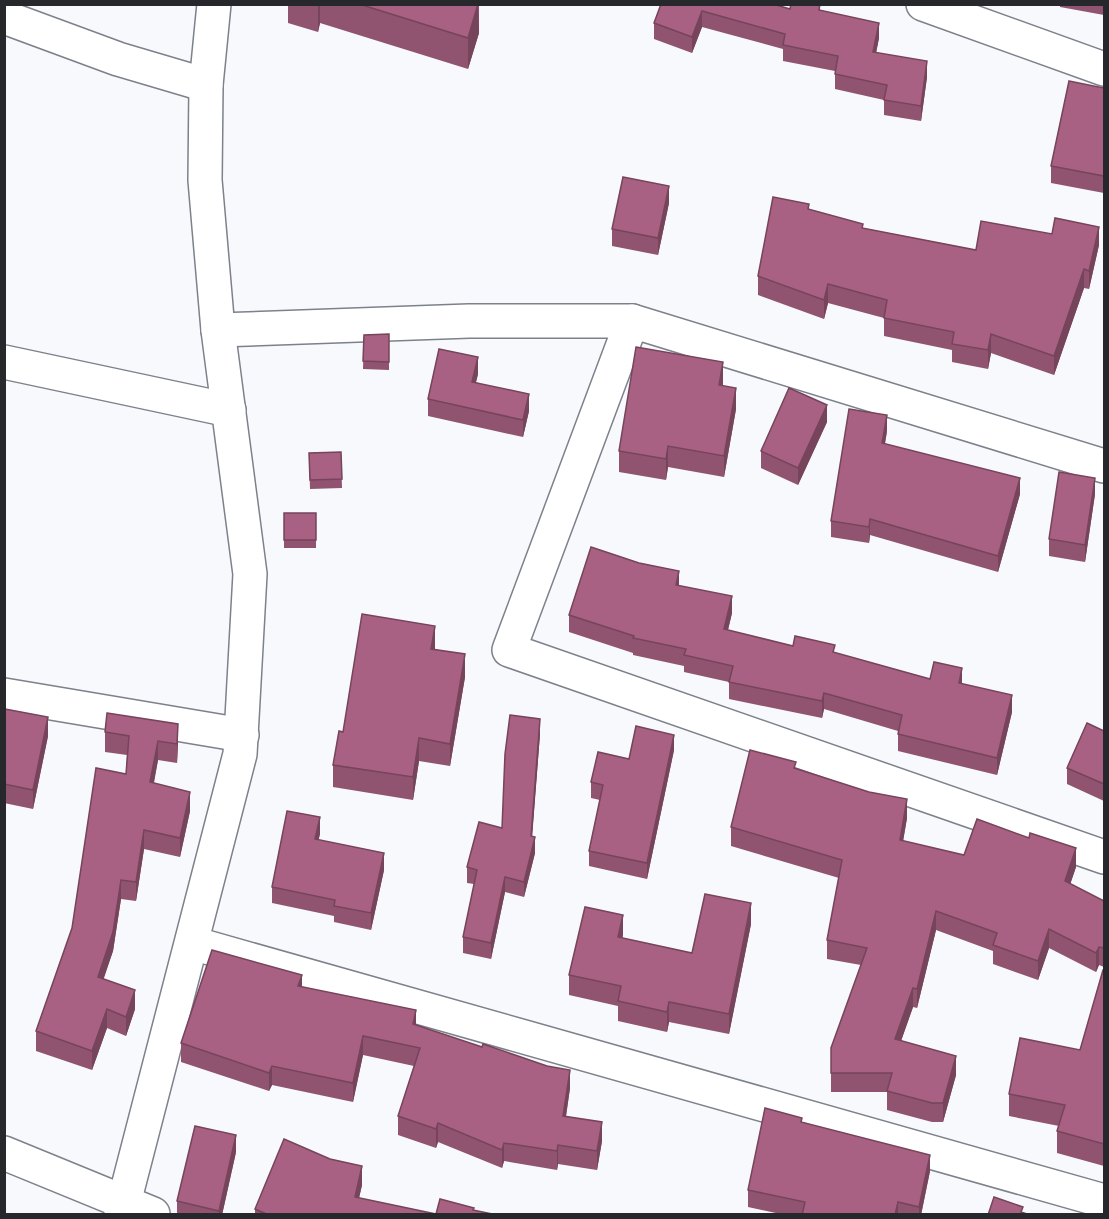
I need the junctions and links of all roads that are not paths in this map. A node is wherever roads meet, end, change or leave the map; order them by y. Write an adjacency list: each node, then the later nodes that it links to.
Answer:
1 (214, 4): 5 (street)
2 (923, 4): 4 (street)
3 (4, 17): 5 (street)
4 (1104, 69)
5 (207, 85): 7 (street)
6 (632, 321): 7 (street); 10 (street); 13 (street)
7 (218, 330): 9 (street)
8 (4, 362): 9 (street)
9 (229, 410): 12 (street)
10 (1104, 466)
11 (4, 695): 12 (street)
12 (242, 735): 14 (street)
13 (1104, 857)
14 (192, 943): 16 (street); 17 (street)
15 (4, 1153): 17 (street)
16 (1104, 1200)
17 (133, 1211)

